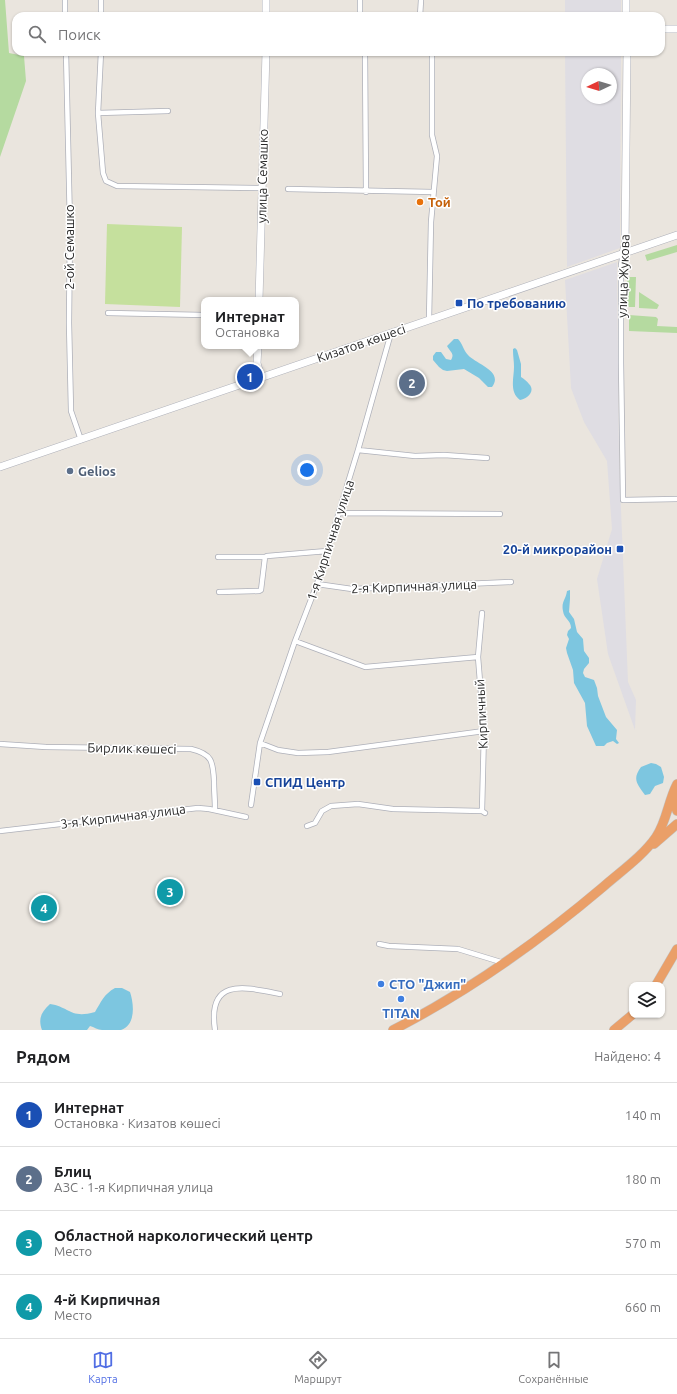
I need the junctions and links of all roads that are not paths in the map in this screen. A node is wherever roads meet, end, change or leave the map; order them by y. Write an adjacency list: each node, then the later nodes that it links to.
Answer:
1 (66, 0): 7 (street)
2 (101, 0): 8 (street)
3 (266, 0): 9 (main road)
4 (360, 0): 10 (street)
5 (421, 0): 11 (street)
6 (626, 0): 12 (main road)
7 (65, 12)
8 (101, 12)
9 (266, 12)
10 (360, 12)
11 (420, 12)
12 (626, 12)
13 (665, 29): 14 (main road)
14 (677, 29)
15 (66, 56): 36 (street, 2-ой Семашко)
16 (101, 56): 22 (street)
17 (266, 56): 23 (main road, улица Семашко)
18 (365, 56): 25 (street)
19 (432, 56): 26 (street)
20 (627, 56): 28 (main road, улица Жукова)
21 (168, 111): 22 (street)
22 (98, 113): 23 (street)
23 (262, 188): 29 (main road, улица Семашко)
24 (288, 189): 25 (street)
25 (366, 192): 26 (street)
26 (433, 192): 32 (street)
27 (677, 235): 28 (main road, Кизатов көшесі)
28 (623, 253): 32 (main road, Кизатов көшесі); 40 (street, улица Жукова)
29 (259, 297)
30 (108, 313): 31 (street)
31 (201, 315)
32 (429, 320): 33 (main road, Кизатов көшесі)
33 (391, 333): 35 (main road, Кизатов көшесі); 37 (street, 1-я Кирпичная улица)
34 (258, 349): 35 (main road)
35 (261, 377): 36 (main road, Кизатов көшесі)
36 (81, 440): 39 (main road, Кизатов көшесі)
37 (358, 450): 38 (street); 41 (street, 1-я Кирпичная улица)
38 (487, 458)
39 (0, 467)
40 (677, 499)
41 (340, 513): 42 (street); 43 (street, 1-я Кирпичная улица)
42 (500, 514)
43 (328, 551): 45 (street); 47 (street, 1-я Кирпичная улица)
44 (218, 557): 45 (street)
45 (264, 557): 48 (street)
46 (510, 582): 47 (street, 2-я Кирпичная улица)
47 (317, 584): 50 (street, 1-я Кирпичная улица)
48 (219, 592)
49 (482, 613): 51 (street, Кирпичный)
50 (295, 641): 51 (street); 53 (street, 1-я Кирпичная улица)
51 (478, 657): 52 (street, Кирпичный)
52 (484, 731): 53 (street); 61 (street, Кирпичный)
53 (260, 743): 56 (street, 1-я Кирпичная улица)
54 (0, 744): 58 (street, Бирлик көшесі)
55 (676, 785): 57 (highway); 63 (highway)
56 (251, 805)
57 (676, 809)
58 (215, 810): 59 (street, 3-я Кирпичная улица); 62 (street, 3-я Кирпичная улица)
59 (246, 817)
60 (677, 824): 63 (highway)
61 (306, 826)
62 (0, 831)
63 (625, 868): 67 (highway)
64 (379, 944): 67 (street)
65 (677, 949): 68 (highway)
66 (677, 954): 69 (highway)
67 (504, 963): 73 (highway)
68 (659, 982)
69 (659, 982)
70 (280, 994): 72 (street)
71 (629, 1018): 74 (highway)
72 (215, 1030)
73 (393, 1030)
74 (614, 1030)

